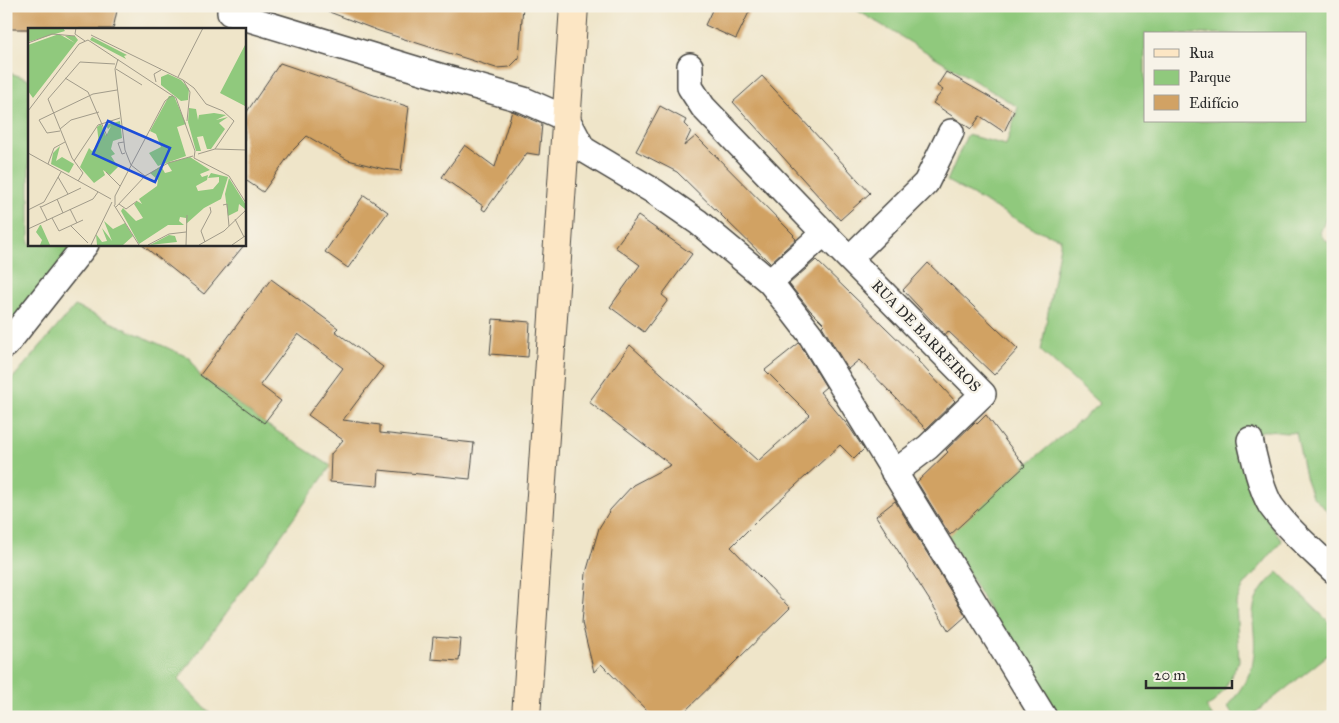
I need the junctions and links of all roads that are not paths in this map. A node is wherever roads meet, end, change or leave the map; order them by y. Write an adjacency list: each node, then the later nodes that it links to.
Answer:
1 (574, 6): 4 (main road)
2 (228, 16): 4 (street)
3 (690, 66): 6 (street, RUA DE BARREIROS)
4 (567, 119): 9 (street); 14 (main road)
5 (951, 132): 8 (street)
6 (824, 233): 8 (street, RUA DE BARREIROS); 9 (street)
7 (85, 245): 10 (street)
8 (850, 258): 12 (street, RUA DE BARREIROS)
9 (770, 282): 12 (street)
10 (6, 345)
11 (1250, 440): 13 (street)
12 (894, 472): 15 (street)
13 (1333, 570)
14 (526, 717)
15 (1044, 717)

